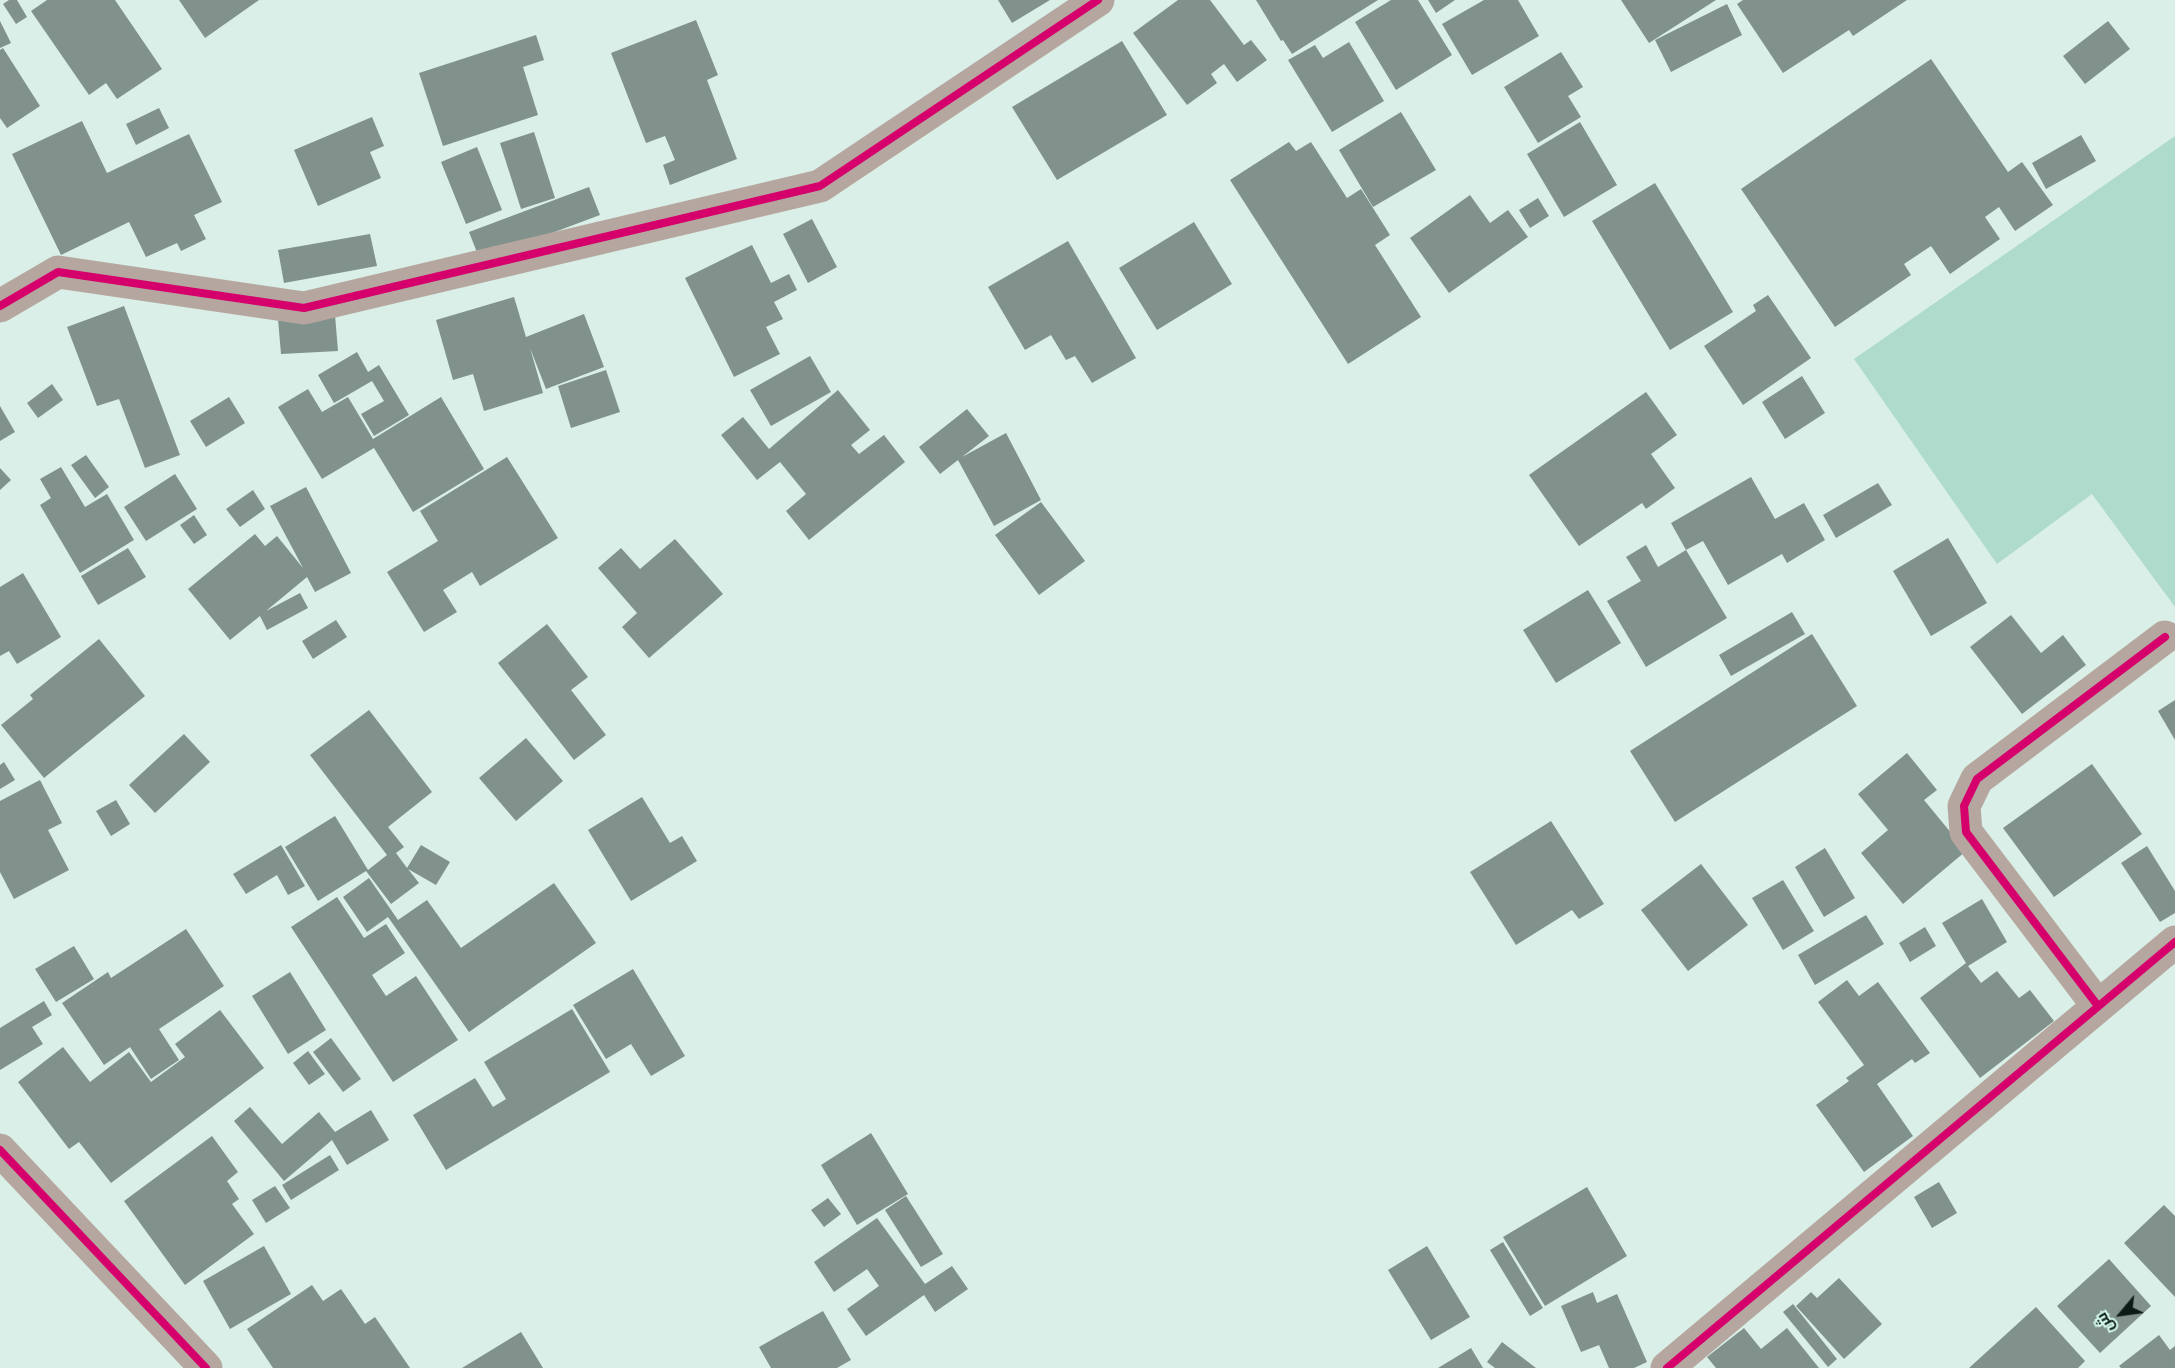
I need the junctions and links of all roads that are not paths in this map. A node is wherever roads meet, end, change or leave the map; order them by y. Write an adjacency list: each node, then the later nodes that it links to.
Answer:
1 (1098, 0): 2 (street)
2 (0, 306)
3 (2165, 638): 5 (street)
4 (2175, 942): 5 (street)
5 (2098, 1006): 8 (street)
6 (0, 1150): 7 (street)
7 (206, 1368)
8 (1666, 1368)

